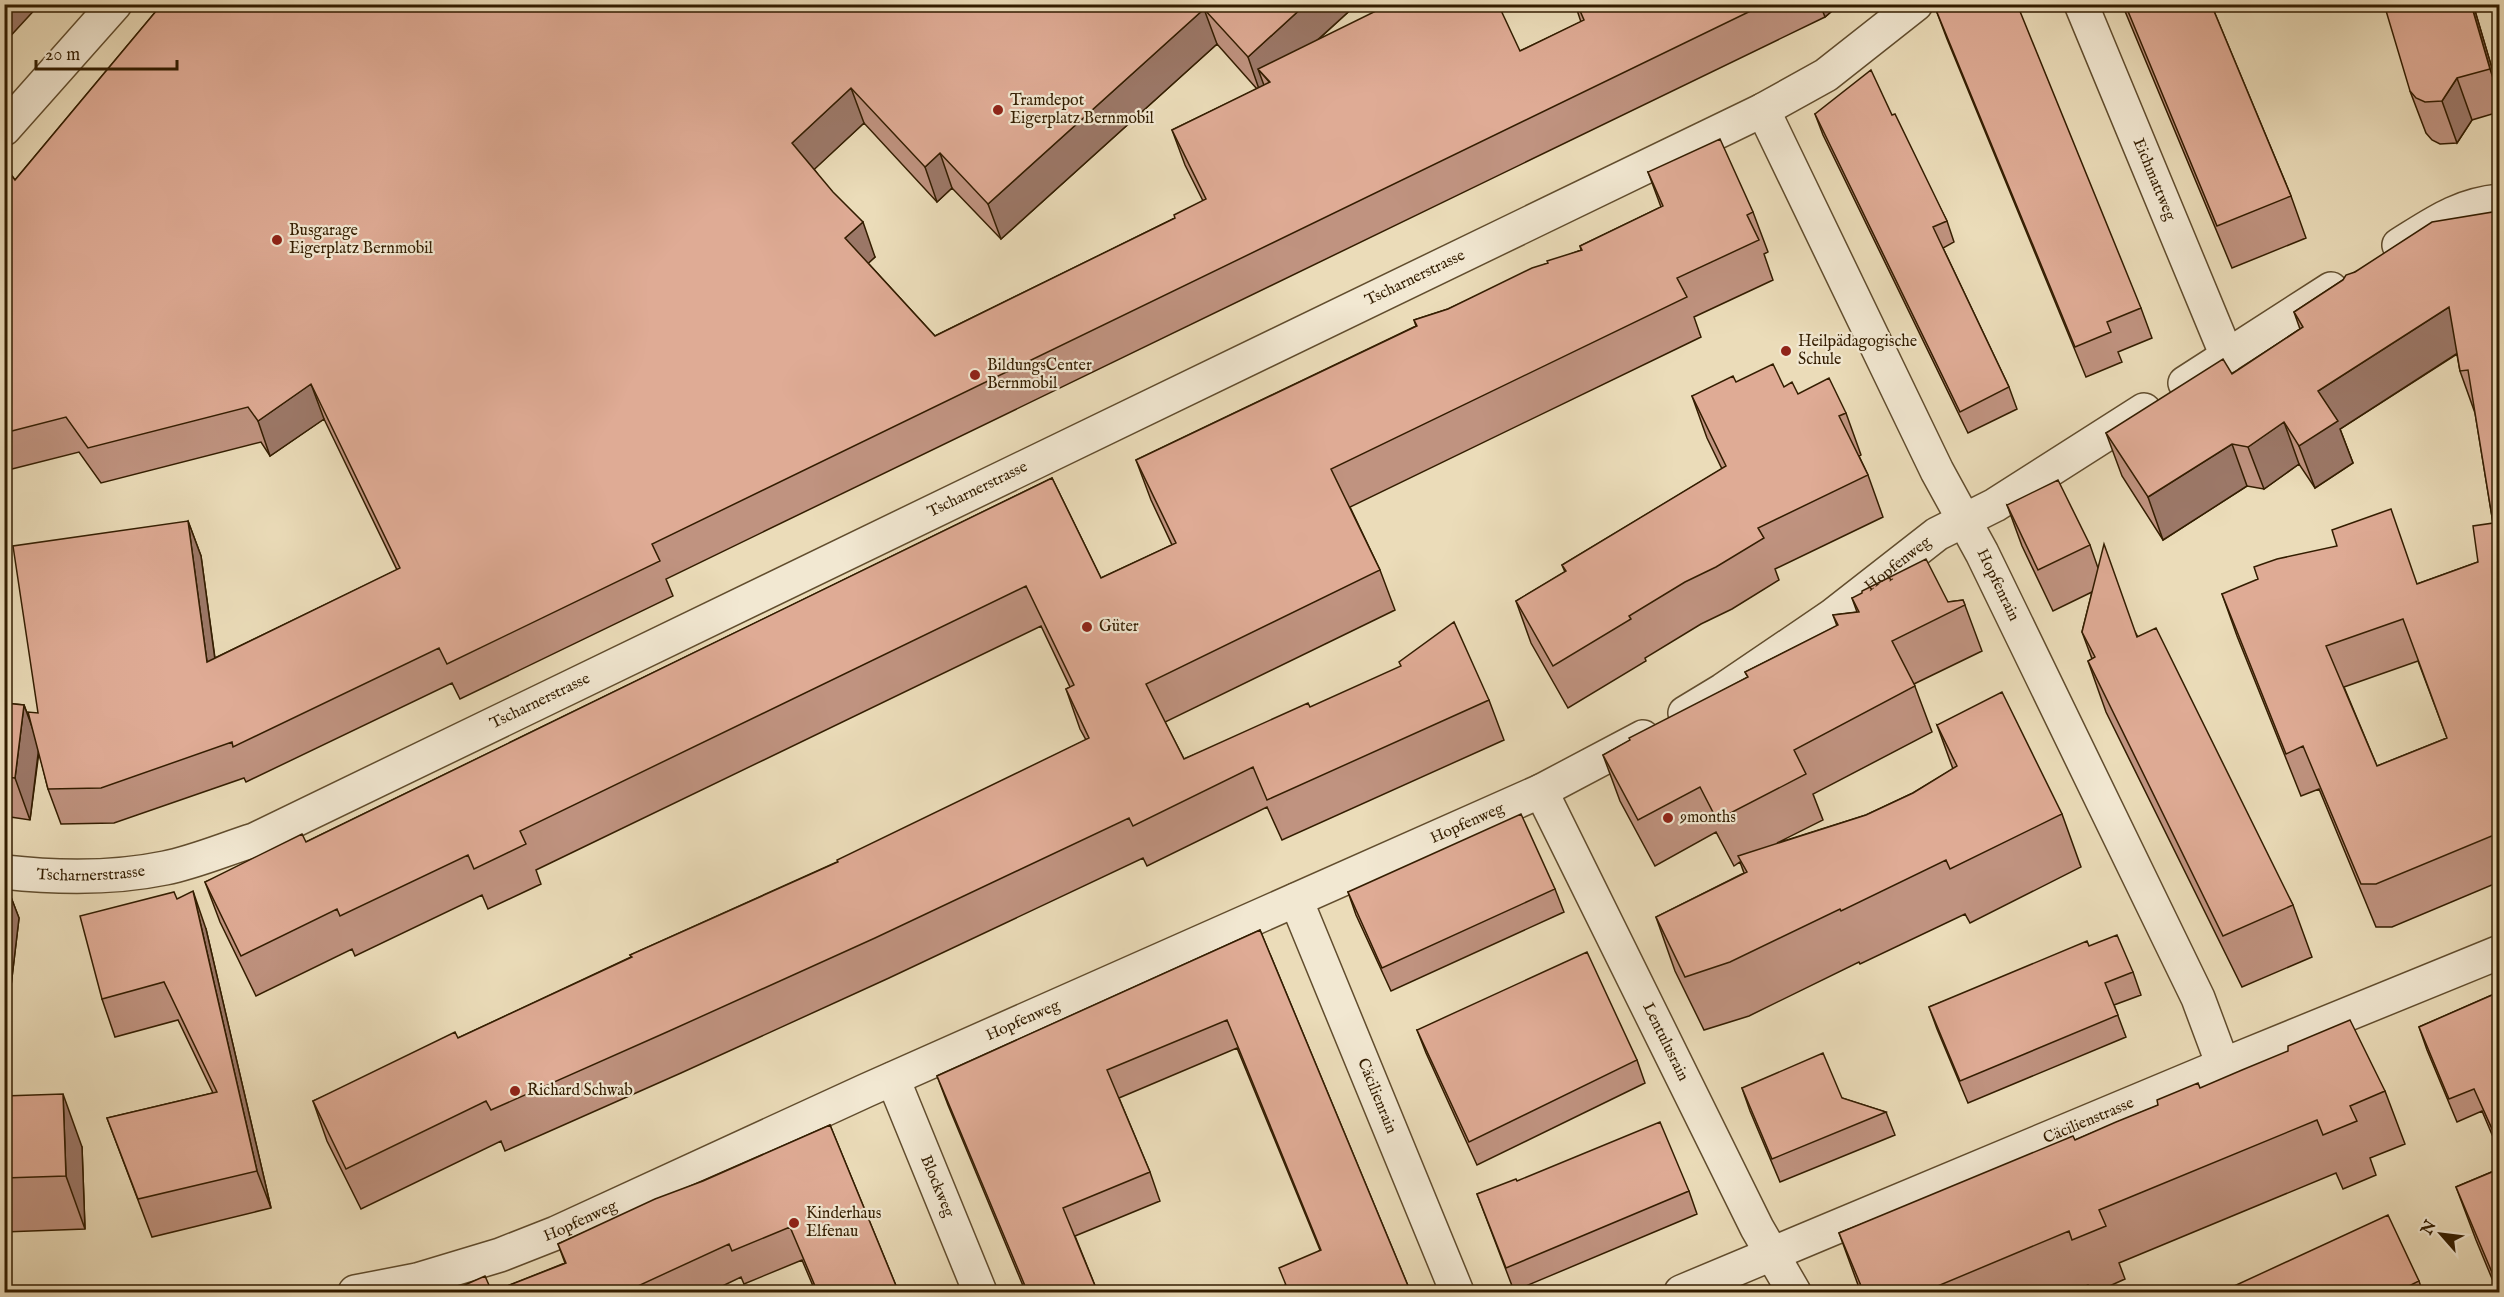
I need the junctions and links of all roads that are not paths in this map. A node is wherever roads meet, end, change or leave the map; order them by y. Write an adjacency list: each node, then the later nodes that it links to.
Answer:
1 (115, 4): 5 (street)
2 (1916, 4): 4 (street, Tscharnerstrasse)
3 (2081, 4): 7 (street, Eichmattweg)
4 (1763, 110): 8 (street, Hopfenrain); 10 (street, Tscharnerstrasse)
5 (4, 129)
6 (2499, 201): 7 (street, Hopfenweg)
7 (2227, 356): 8 (street, Hopfenweg)
8 (1963, 520): 9 (street, Hopfenweg); 13 (street, Hopfenrain)
9 (1541, 791): 11 (street, Hopfenweg); 15 (street, Lentulusrain)
10 (4, 872)
11 (1296, 900): 14 (street, Hopfenweg); 18 (street, Cäcilienrain)
12 (2499, 951): 13 (street, Cäcilienstrasse)
13 (2223, 1065): 15 (street, Cäcilienstrasse)
14 (893, 1079): 16 (street, Hopfenweg); 17 (street, Blockweg)
15 (1773, 1255): 19 (street, Cäcilienstrasse); 20 (street, Lentulusrain)
16 (355, 1293)
17 (980, 1293)
18 (1456, 1293)
19 (1681, 1293)
20 (1794, 1293)

